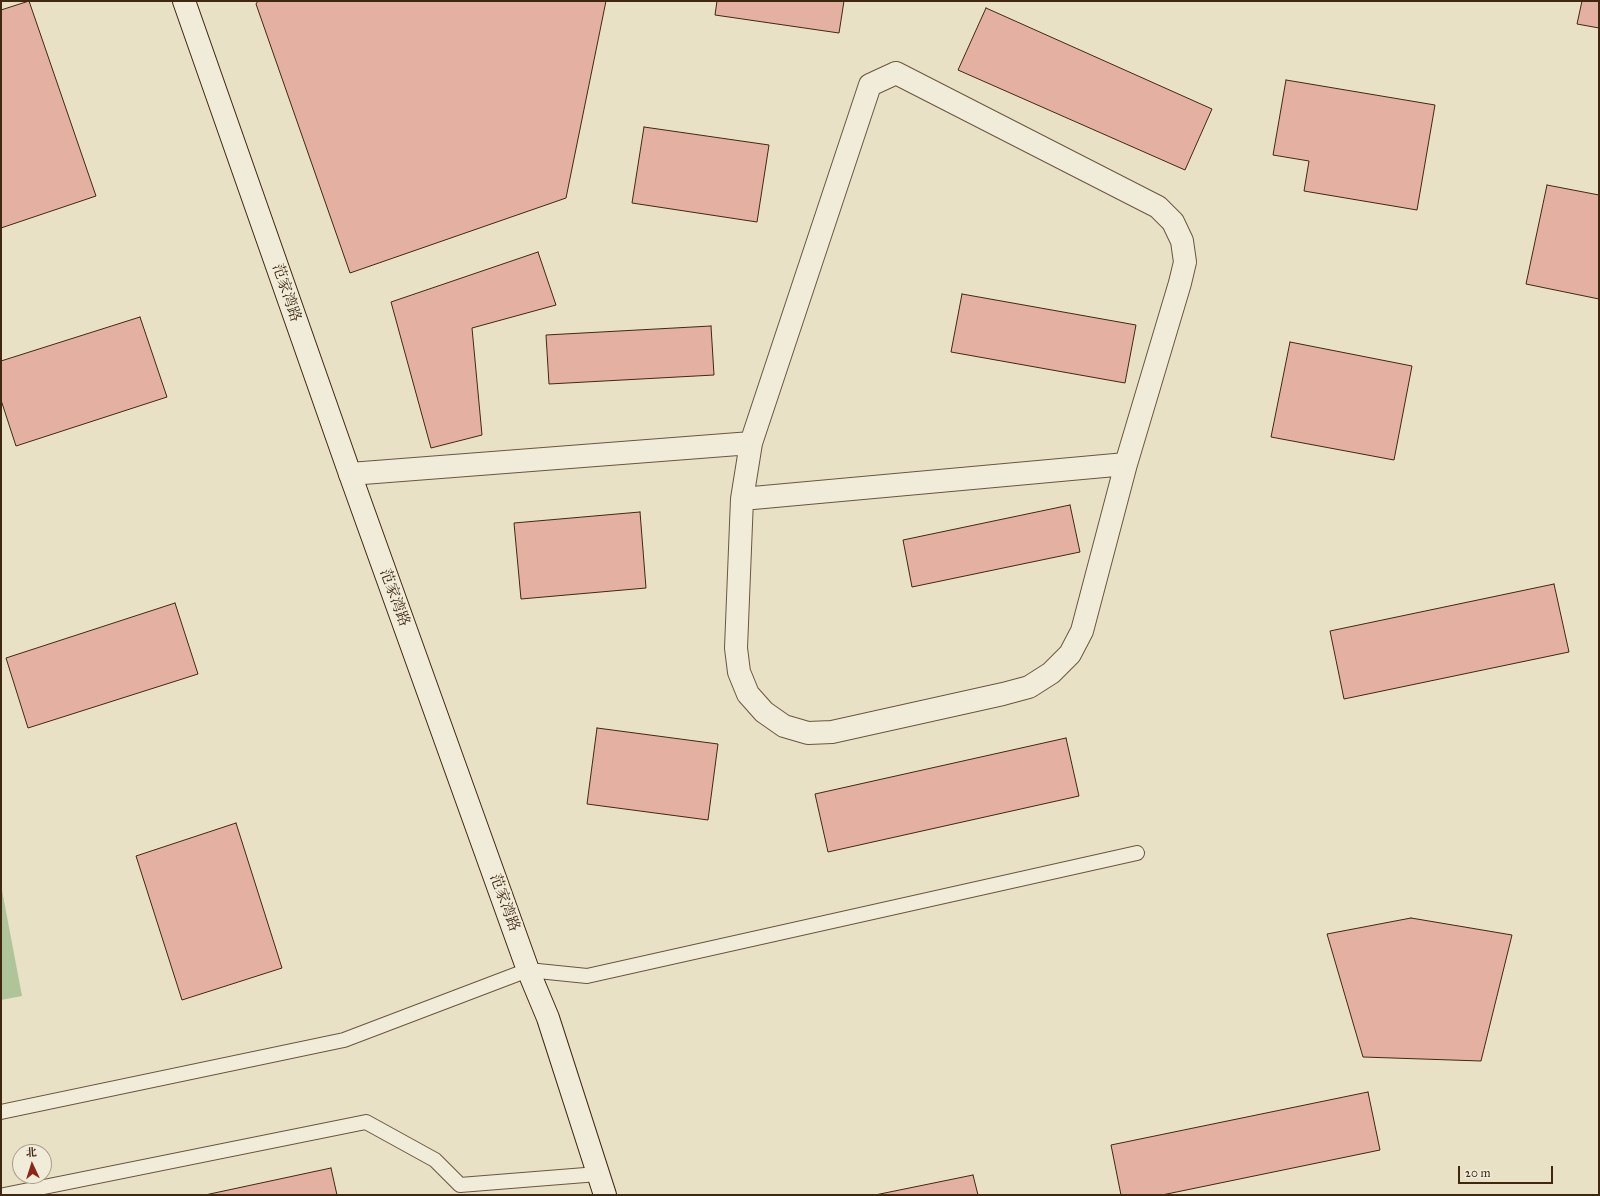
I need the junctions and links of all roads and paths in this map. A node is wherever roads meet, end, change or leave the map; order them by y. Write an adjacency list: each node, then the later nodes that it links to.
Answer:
1 (184, 1): 4 (street, 范家湾路)
2 (751, 443): 3 (street); 4 (street); 5 (street)
3 (1126, 464): 5 (street); 5 (street)
4 (350, 474): 7 (street, 范家湾路)
5 (742, 499)
6 (1137, 853): 7 (lane)
7 (528, 970): 8 (lane); 9 (street, 范家湾路)
8 (1, 1112)
9 (598, 1174): 10 (lane); 11 (street, 范家湾路)
10 (4, 1195)
11 (605, 1195)

